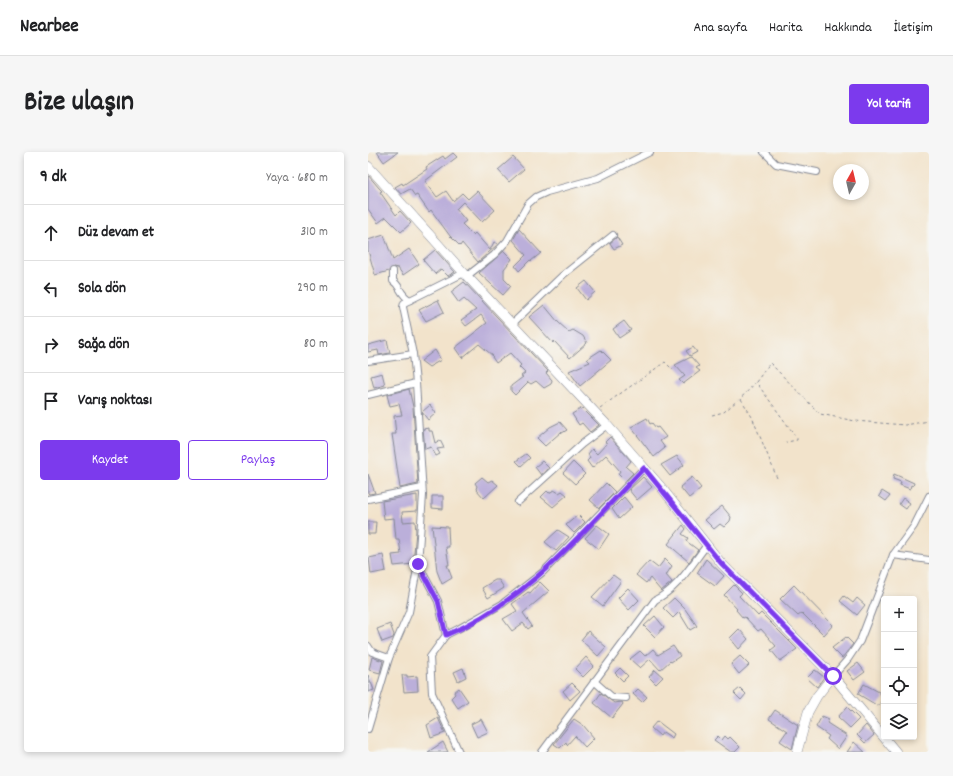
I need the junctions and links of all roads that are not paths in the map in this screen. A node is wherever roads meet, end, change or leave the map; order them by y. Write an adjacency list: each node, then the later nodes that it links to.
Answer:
1 (650, 152): 7 (street)
2 (764, 152): 4 (street)
3 (368, 166): 7 (street)
4 (817, 172)
5 (613, 235): 9 (street)
6 (393, 271): 8 (street)
7 (466, 275): 8 (street); 9 (street)
8 (410, 300): 10 (street)
9 (512, 324): 14 (street)
10 (413, 354): 11 (street); 12 (street)
11 (368, 361)
12 (416, 383): 13 (street); 16 (street)
13 (368, 395)
14 (607, 425): 15 (street); 19 (street)
15 (644, 468): 20 (street); 24 (street)
16 (422, 488): 18 (street); 23 (street)
17 (929, 496): 21 (street)
18 (368, 499)
19 (518, 502)
20 (707, 545): 27 (street); 28 (street)
21 (893, 555): 22 (street); 27 (street)
22 (929, 560)
23 (418, 564): 24 (street); 26 (street)
24 (446, 635): 31 (street)
25 (368, 646): 26 (street)
26 (389, 658): 30 (street)
27 (833, 676): 33 (street); 34 (street)
28 (594, 682): 29 (street); 32 (street)
29 (626, 698)
30 (368, 727)
31 (459, 752)
32 (542, 752)
33 (797, 752)
34 (896, 752)

